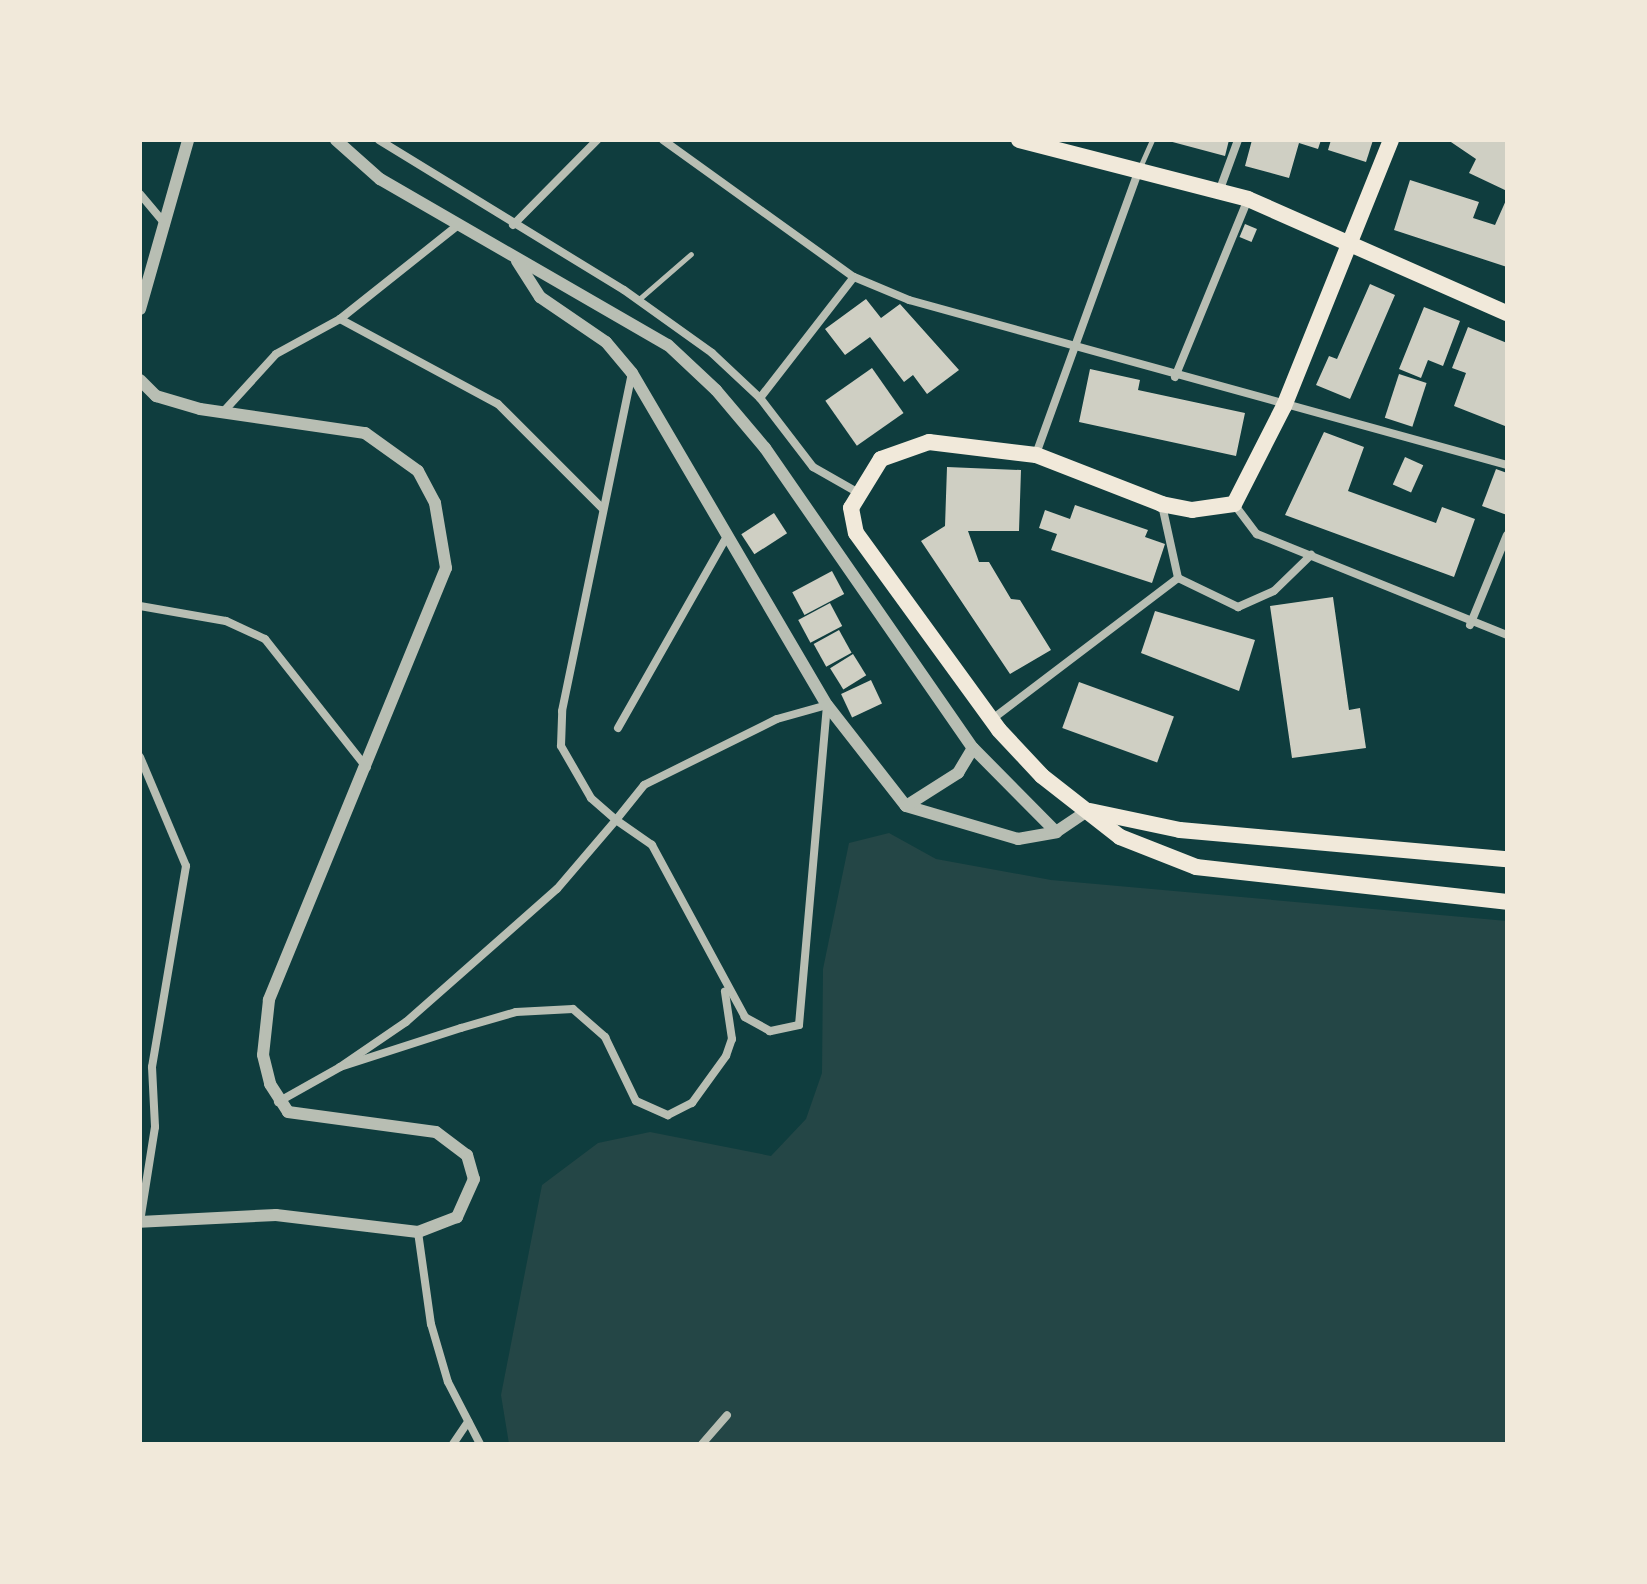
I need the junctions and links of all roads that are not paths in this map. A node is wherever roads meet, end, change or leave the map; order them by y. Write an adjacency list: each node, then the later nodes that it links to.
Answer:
1 (188, 140): 16 (street)
2 (336, 140): 14 (street)
3 (379, 140): 15 (street)
4 (597, 140): 15 (street)
5 (663, 140): 20 (street)
6 (1019, 140): 10 (main road)
7 (1152, 140): 10 (lane)
8 (1238, 140): 11 (street)
9 (1391, 140): 17 (main road)
10 (1140, 168): 11 (main road); 25 (street)
11 (1220, 189): 13 (main road)
12 (140, 194): 16 (street)
13 (1248, 199): 17 (main road); 27 (street)
14 (458, 225): 19 (street); 24 (street)
15 (513, 225): 21 (street)
16 (166, 226): 22 (street)
17 (1350, 242): 23 (main road); 30 (main road)
18 (691, 254): 21 (lane)
19 (516, 258): 26 (street); 48 (street)
20 (854, 277): 25 (street); 29 (street)
21 (638, 300): 29 (street)
22 (140, 309)
23 (1507, 313)
24 (340, 319): 31 (street); 37 (street)
25 (1075, 349): 27 (street); 32 (street)
26 (632, 373): 37 (street); 39 (street)
27 (1175, 377): 30 (street)
28 (140, 380): 31 (street)
29 (760, 398): 34 (street)
30 (1284, 406): 33 (street); 36 (main road)
31 (224, 411): 50 (street)
32 (1036, 455): 34 (main road); 35 (main road)
33 (1507, 465)
34 (857, 492): 46 (main road)
35 (1162, 504): 36 (main road); 41 (street)
36 (1234, 504): 40 (street)
37 (603, 509): 53 (street)
38 (1507, 535): 43 (street)
39 (725, 540): 45 (street); 47 (street)
40 (1311, 555): 41 (street); 43 (street)
41 (1178, 578): 46 (street)
42 (140, 606): 50 (street)
43 (1470, 625): 44 (street)
44 (1507, 635)
45 (827, 705): 51 (street); 53 (street); 57 (street)
46 (991, 720): 52 (main road)
47 (618, 728)
48 (973, 748): 51 (street); 54 (street)
49 (140, 757): 60 (street)
50 (367, 769): 59 (street)
51 (906, 806): 54 (street)
52 (1089, 810): 54 (street); 55 (main road); 56 (main road)
53 (616, 820): 57 (street); 58 (street)
54 (1056, 832)
55 (1507, 859)
56 (1507, 902)
57 (725, 991): 58 (street)
58 (340, 1067): 59 (street)
59 (278, 1102): 61 (street)
60 (140, 1222): 61 (street)
61 (418, 1232): 63 (street)
62 (727, 1415): 66 (street)
63 (468, 1422): 64 (street); 65 (street)
64 (453, 1444)
65 (480, 1444)
66 (702, 1444)

